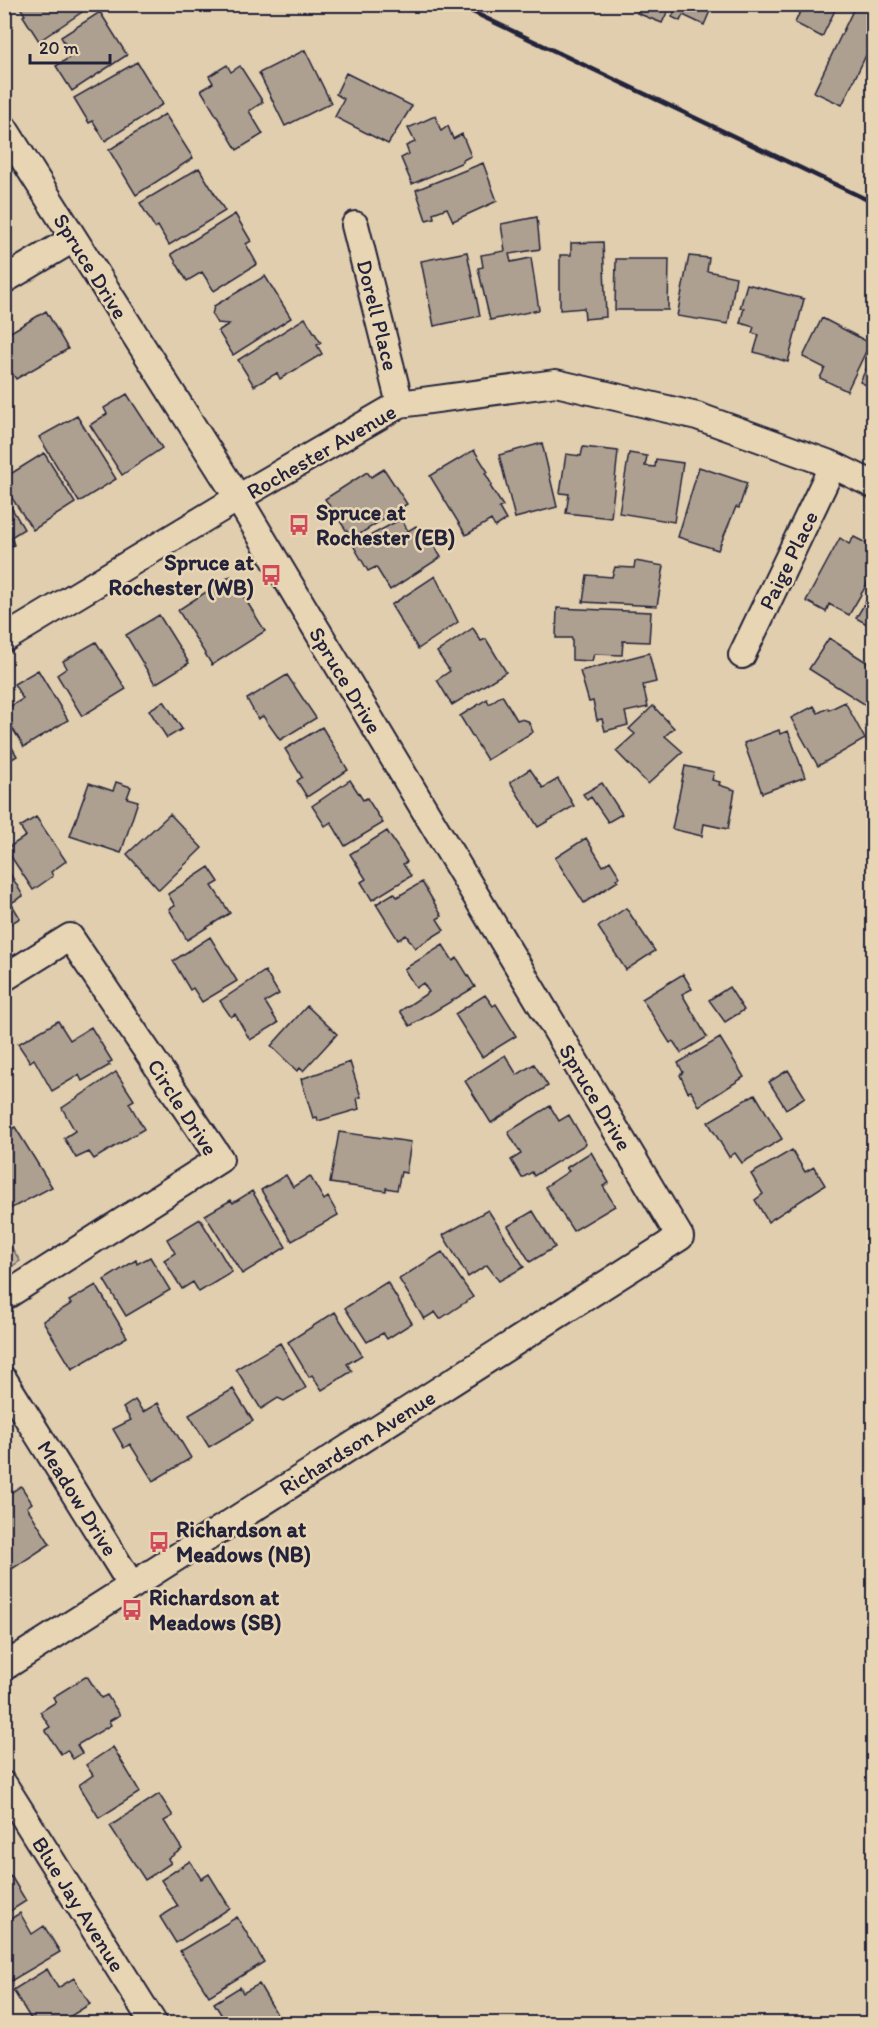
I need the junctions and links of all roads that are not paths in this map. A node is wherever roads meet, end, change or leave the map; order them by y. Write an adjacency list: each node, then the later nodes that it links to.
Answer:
1 (4, 128): 3 (street, Spruce Drive)
2 (355, 225): 5 (street, Dorell Place)
3 (73, 239): 4 (street); 8 (street, Spruce Drive)
4 (4, 280)
5 (400, 404): 6 (street, Rochester Avenue); 8 (street, Rochester Avenue)
6 (833, 465): 7 (street, Rochester Avenue); 10 (street, Paige Place)
7 (873, 485)
8 (238, 498): 9 (street, Rochester Avenue); 12 (street, Spruce Drive)
9 (4, 639)
10 (742, 655)
11 (4, 978): 13 (street, Circle Drive)
12 (680, 1237): 15 (street, Richardson Avenue)
13 (4, 1297)
14 (4, 1380): 15 (street, Meadow Drive)
15 (132, 1586): 16 (street, Richardson Avenue)
16 (4, 1667)
17 (4, 1785): 18 (street, Blue Jay Avenue)
18 (154, 2024)

